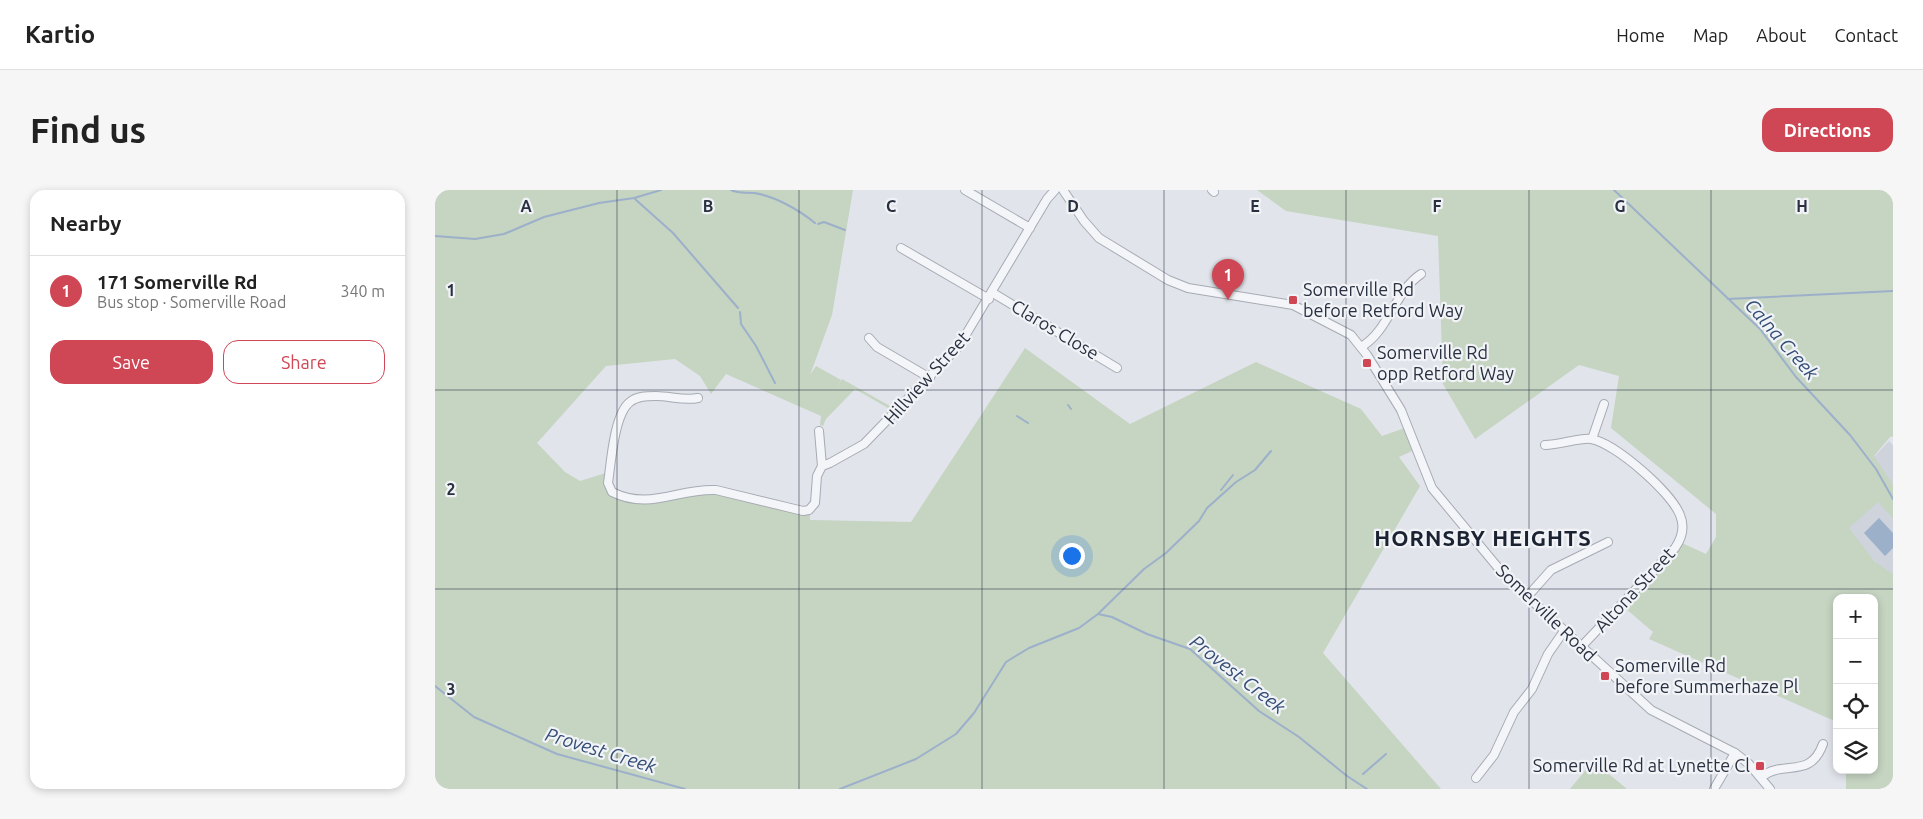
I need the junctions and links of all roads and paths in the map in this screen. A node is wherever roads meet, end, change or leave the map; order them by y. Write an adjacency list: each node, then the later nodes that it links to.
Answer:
1 (965, 190): 4 (street)
2 (1055, 190): 4 (street, Hillview Street)
3 (1063, 190): 9 (street, Somerville Road)
4 (1030, 228): 7 (street, Hillview Street)
5 (901, 248): 7 (street, Claros Close)
6 (1421, 274): 9 (street)
7 (991, 296): 10 (street, Claros Close); 11 (street, Hillview Street)
8 (869, 338): 11 (street)
9 (1361, 347): 19 (street, Somerville Road)
10 (1117, 368)
11 (929, 378): 17 (street, Hillview Street)
12 (698, 398): 17 (street)
13 (1604, 404): 15 (street)
14 (819, 431): 17 (street)
15 (1592, 439): 16 (street); 21 (street, Altona Street)
16 (1545, 444)
17 (822, 466)
18 (1608, 542): 19 (street)
19 (1527, 598): 20 (street, Somerville Road)
20 (1564, 631): 21 (street, Somerville Road); 25 (street)
21 (1581, 647): 23 (street, Somerville Road)
22 (1823, 744): 24 (street)
23 (1735, 752): 24 (street, Somerville Road); 26 (street)
24 (1761, 777): 27 (street, Somerville Road)
25 (1476, 778)
26 (1714, 789)
27 (1770, 789)

